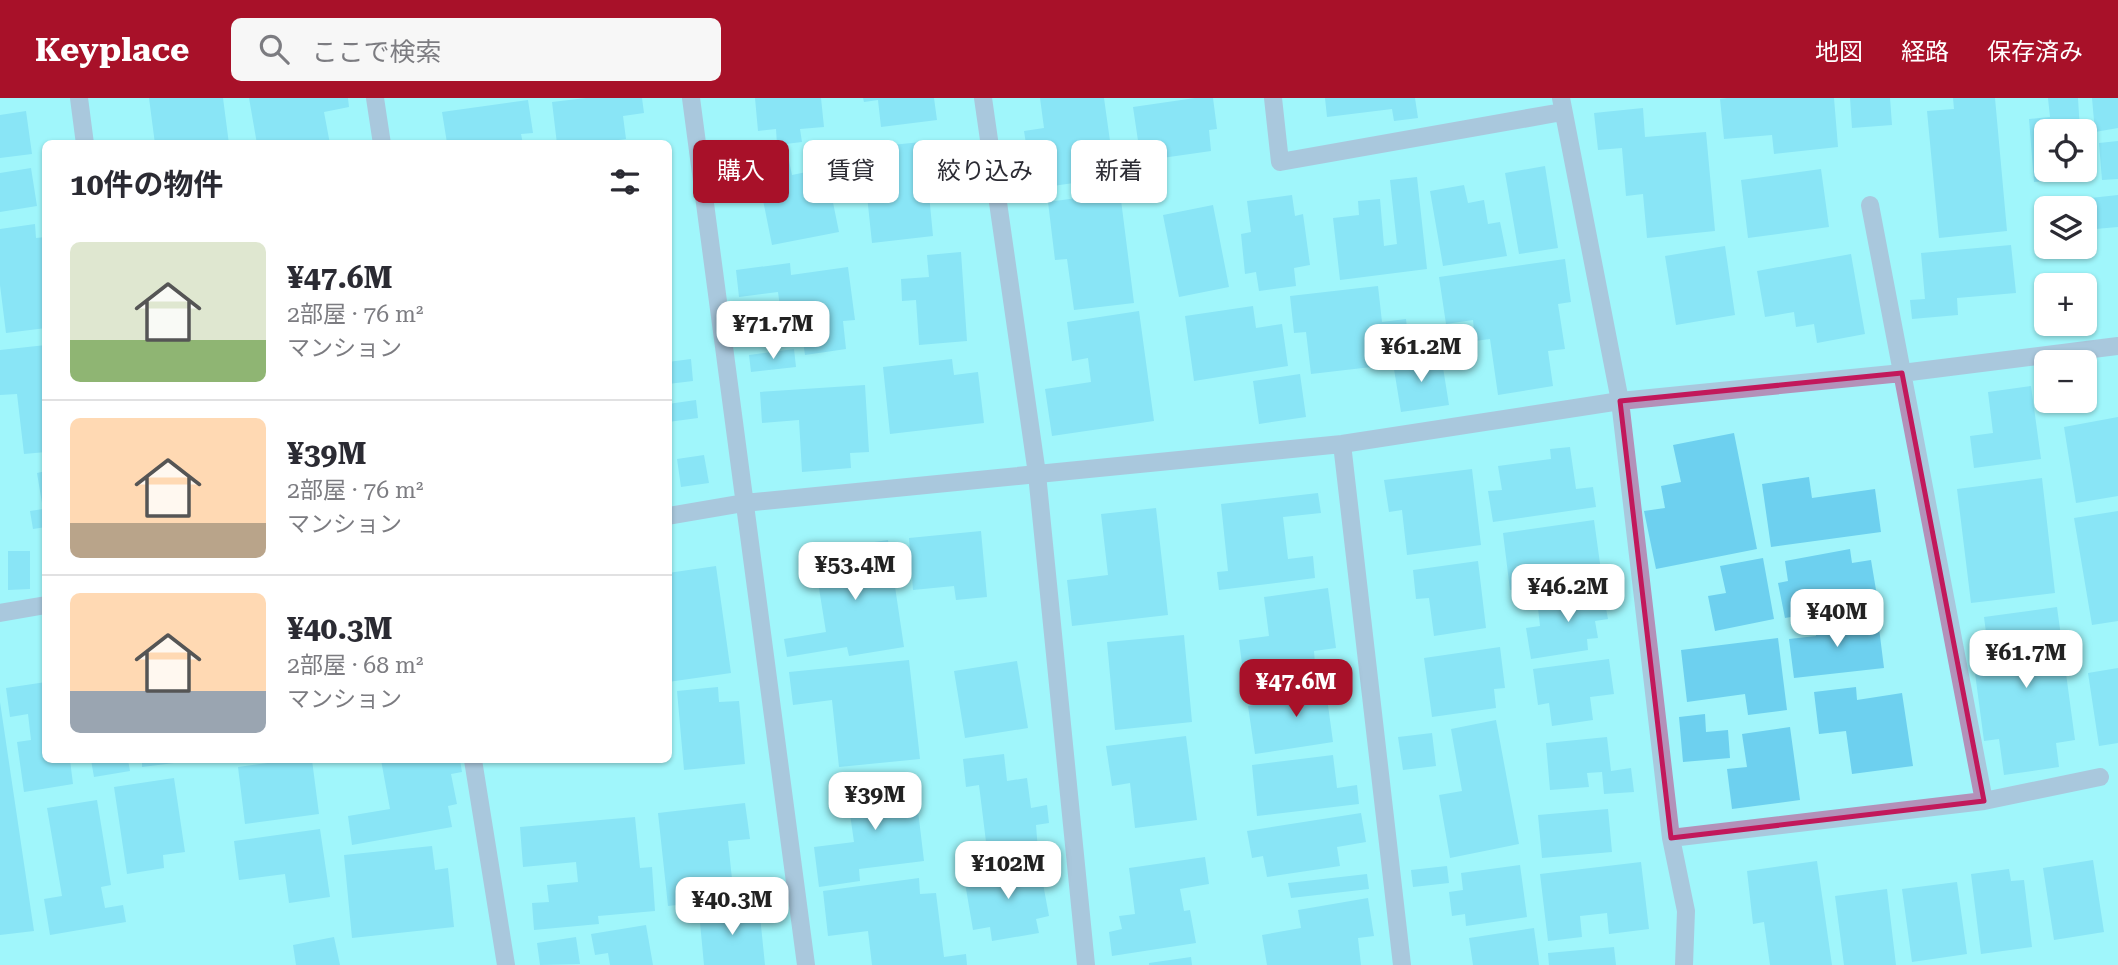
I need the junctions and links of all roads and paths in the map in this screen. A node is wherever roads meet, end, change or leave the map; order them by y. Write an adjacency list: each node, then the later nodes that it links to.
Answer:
1 (79, 98): 7 (street)
2 (375, 98): 8 (street)
3 (691, 98): 15 (street)
4 (983, 98): 14 (street)
5 (1273, 98): 6 (street)
6 (1562, 105): 12 (street)
7 (84, 140)
8 (381, 140)
9 (1870, 205): 11 (street)
10 (2118, 346): 11 (street)
11 (1902, 373): 12 (street); 21 (street)
12 (1620, 401): 13 (street); 22 (street)
13 (1342, 444): 14 (street); 26 (street)
14 (1037, 474): 15 (street); 25 (street)
15 (744, 503): 16 (street); 24 (street)
16 (672, 515)
17 (42, 606): 18 (street)
18 (0, 614)
19 (473, 763): 23 (street)
20 (2100, 777): 21 (street)
21 (1984, 801): 22 (street)
22 (1671, 838): 27 (street)
23 (506, 965)
24 (806, 965)
25 (1087, 965)
26 (1402, 965)
27 (1684, 965)

